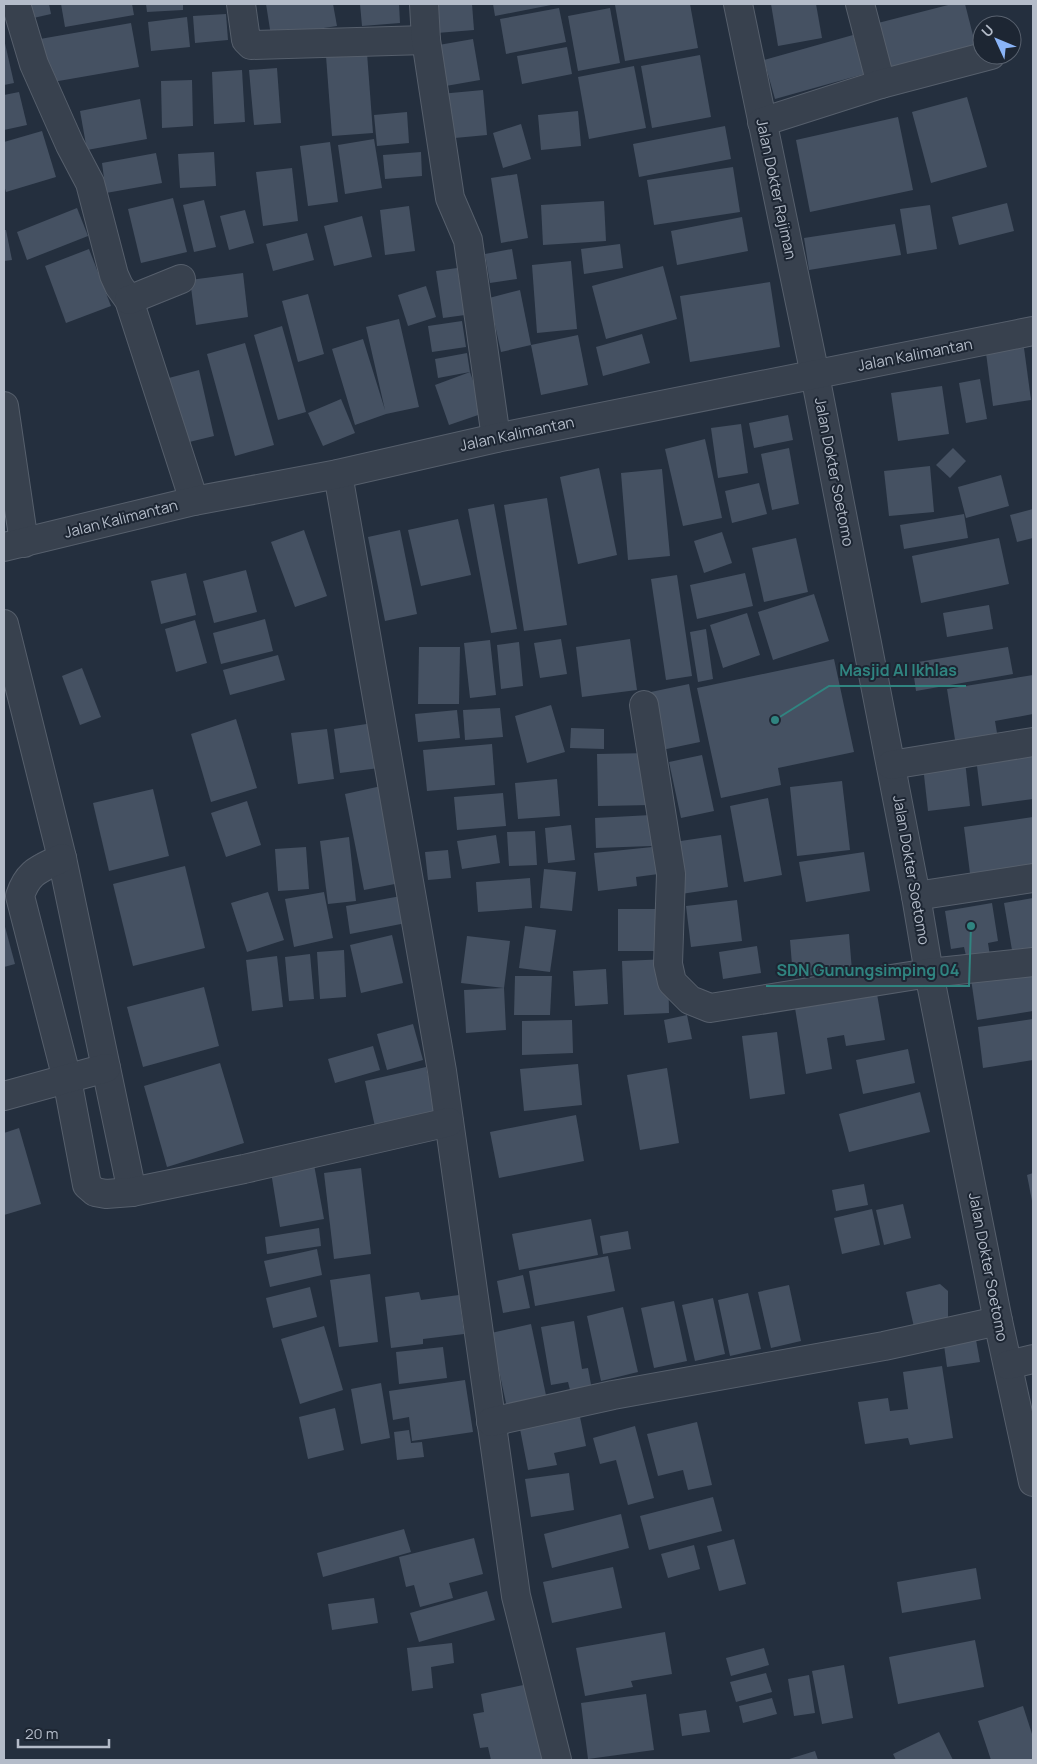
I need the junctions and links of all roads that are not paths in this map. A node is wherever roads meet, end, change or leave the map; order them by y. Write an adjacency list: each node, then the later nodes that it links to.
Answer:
1 (16, 4): 11 (street)
2 (241, 4): 6 (street)
3 (424, 4): 6 (street)
4 (738, 4): 9 (street, Jalan Dokter Rajiman)
5 (860, 4): 8 (street)
6 (426, 40): 15 (street)
7 (972, 60): 8 (street)
8 (881, 84): 9 (street)
9 (762, 122): 13 (street, Jalan Dokter Rajiman)
10 (181, 279): 11 (street)
11 (129, 300): 17 (street)
12 (1033, 331): 13 (street, Jalan Kalimantan)
13 (815, 374): 15 (street, Jalan Kalimantan); 22 (street, Jalan Dokter Soetomo)
14 (4, 406): 18 (street)
15 (496, 438): 16 (street, Jalan Kalimantan)
16 (338, 474): 17 (street, Jalan Kalimantan); 31 (street)
17 (194, 501): 18 (street, Jalan Kalimantan)
18 (14, 545)
19 (4, 624): 23 (street)
20 (644, 705): 27 (street)
21 (1033, 742): 22 (street)
22 (891, 765): 25 (street, Jalan Dokter Soetomo)
23 (62, 858): 28 (street); 29 (street)
24 (1033, 878): 25 (street)
25 (916, 896): 27 (street, Jalan Dokter Soetomo)
26 (1033, 962): 27 (street)
27 (929, 973): 33 (street, Jalan Dokter Soetomo)
28 (106, 1068): 29 (street); 32 (street)
29 (67, 1079): 30 (street); 32 (street)
30 (4, 1096)
31 (449, 1122): 32 (street); 35 (street)
32 (132, 1192)
33 (998, 1321): 34 (street, Jalan Dokter Soetomo); 35 (street)
34 (1021, 1362): 36 (street, Jalan Dokter Soetomo)
35 (491, 1422): 37 (street)
36 (1033, 1482)
37 (557, 1760)

